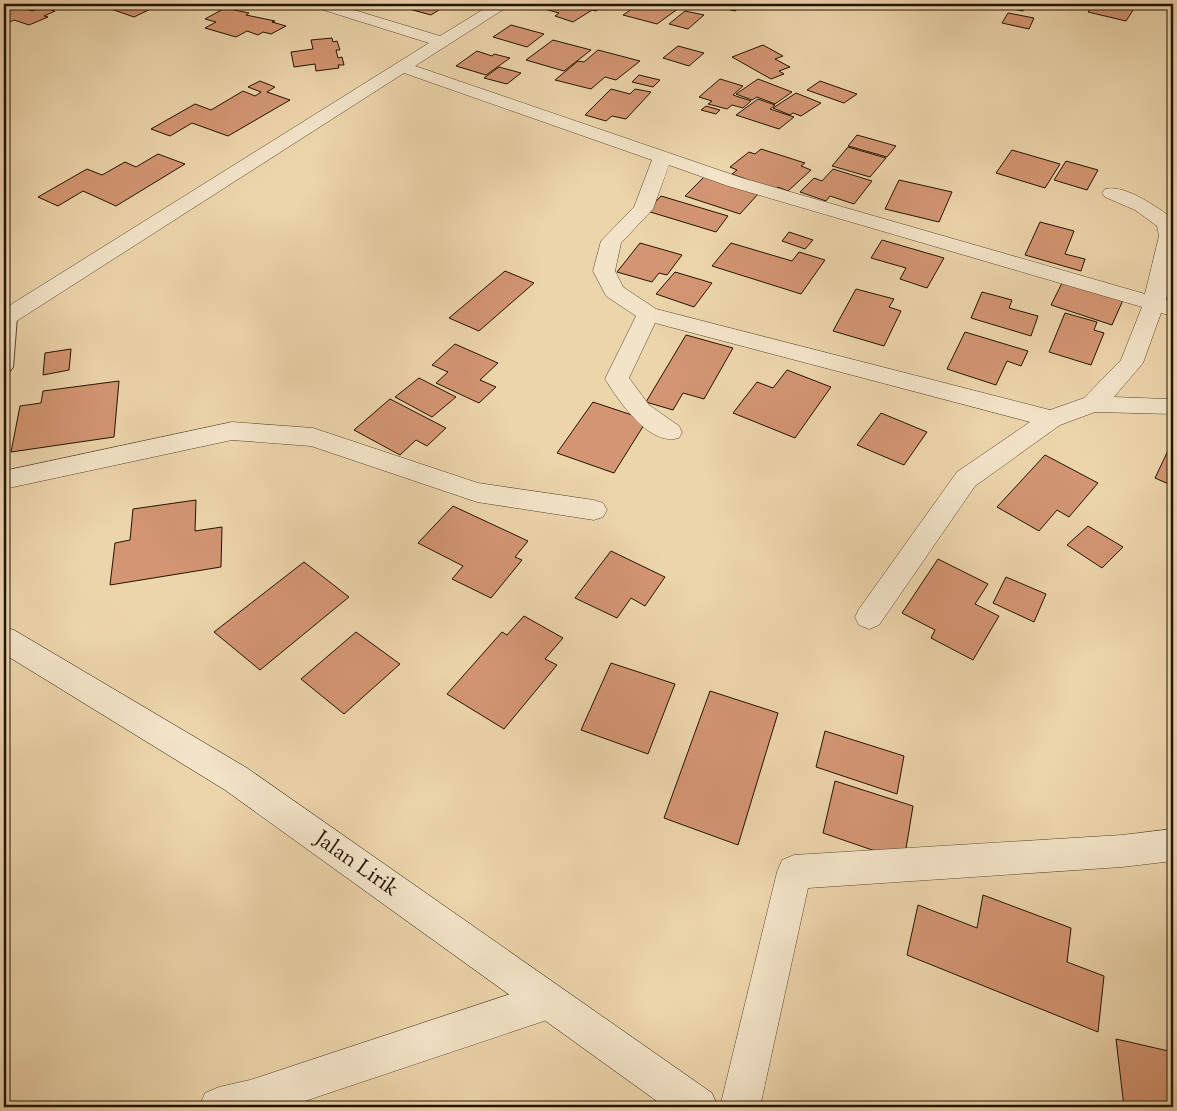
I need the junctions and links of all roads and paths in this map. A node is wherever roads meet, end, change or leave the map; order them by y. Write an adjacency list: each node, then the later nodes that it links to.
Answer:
1 (319, 4): 3 (street)
2 (502, 4): 3 (street)
3 (441, 42): 4 (street)
4 (401, 67): 5 (street); 9 (street)
5 (663, 156): 7 (street); 8 (street)
6 (1112, 193): 7 (street)
7 (1164, 306): 11 (street)
8 (648, 314): 13 (street); 14 (street)
9 (6, 318): 10 (lane)
10 (4, 367)
11 (1093, 404): 12 (street); 13 (street)
12 (1173, 405)
13 (1051, 419): 17 (street)
14 (670, 432)
15 (4, 480): 16 (street)
16 (594, 510)
17 (869, 617)
18 (4, 639): 20 (street, Jalan Lirik)
19 (1173, 845): 23 (street)
20 (547, 1001): 21 (street); 22 (street, Jalan Lirik)
21 (219, 1107)
22 (698, 1107)
23 (740, 1107)

